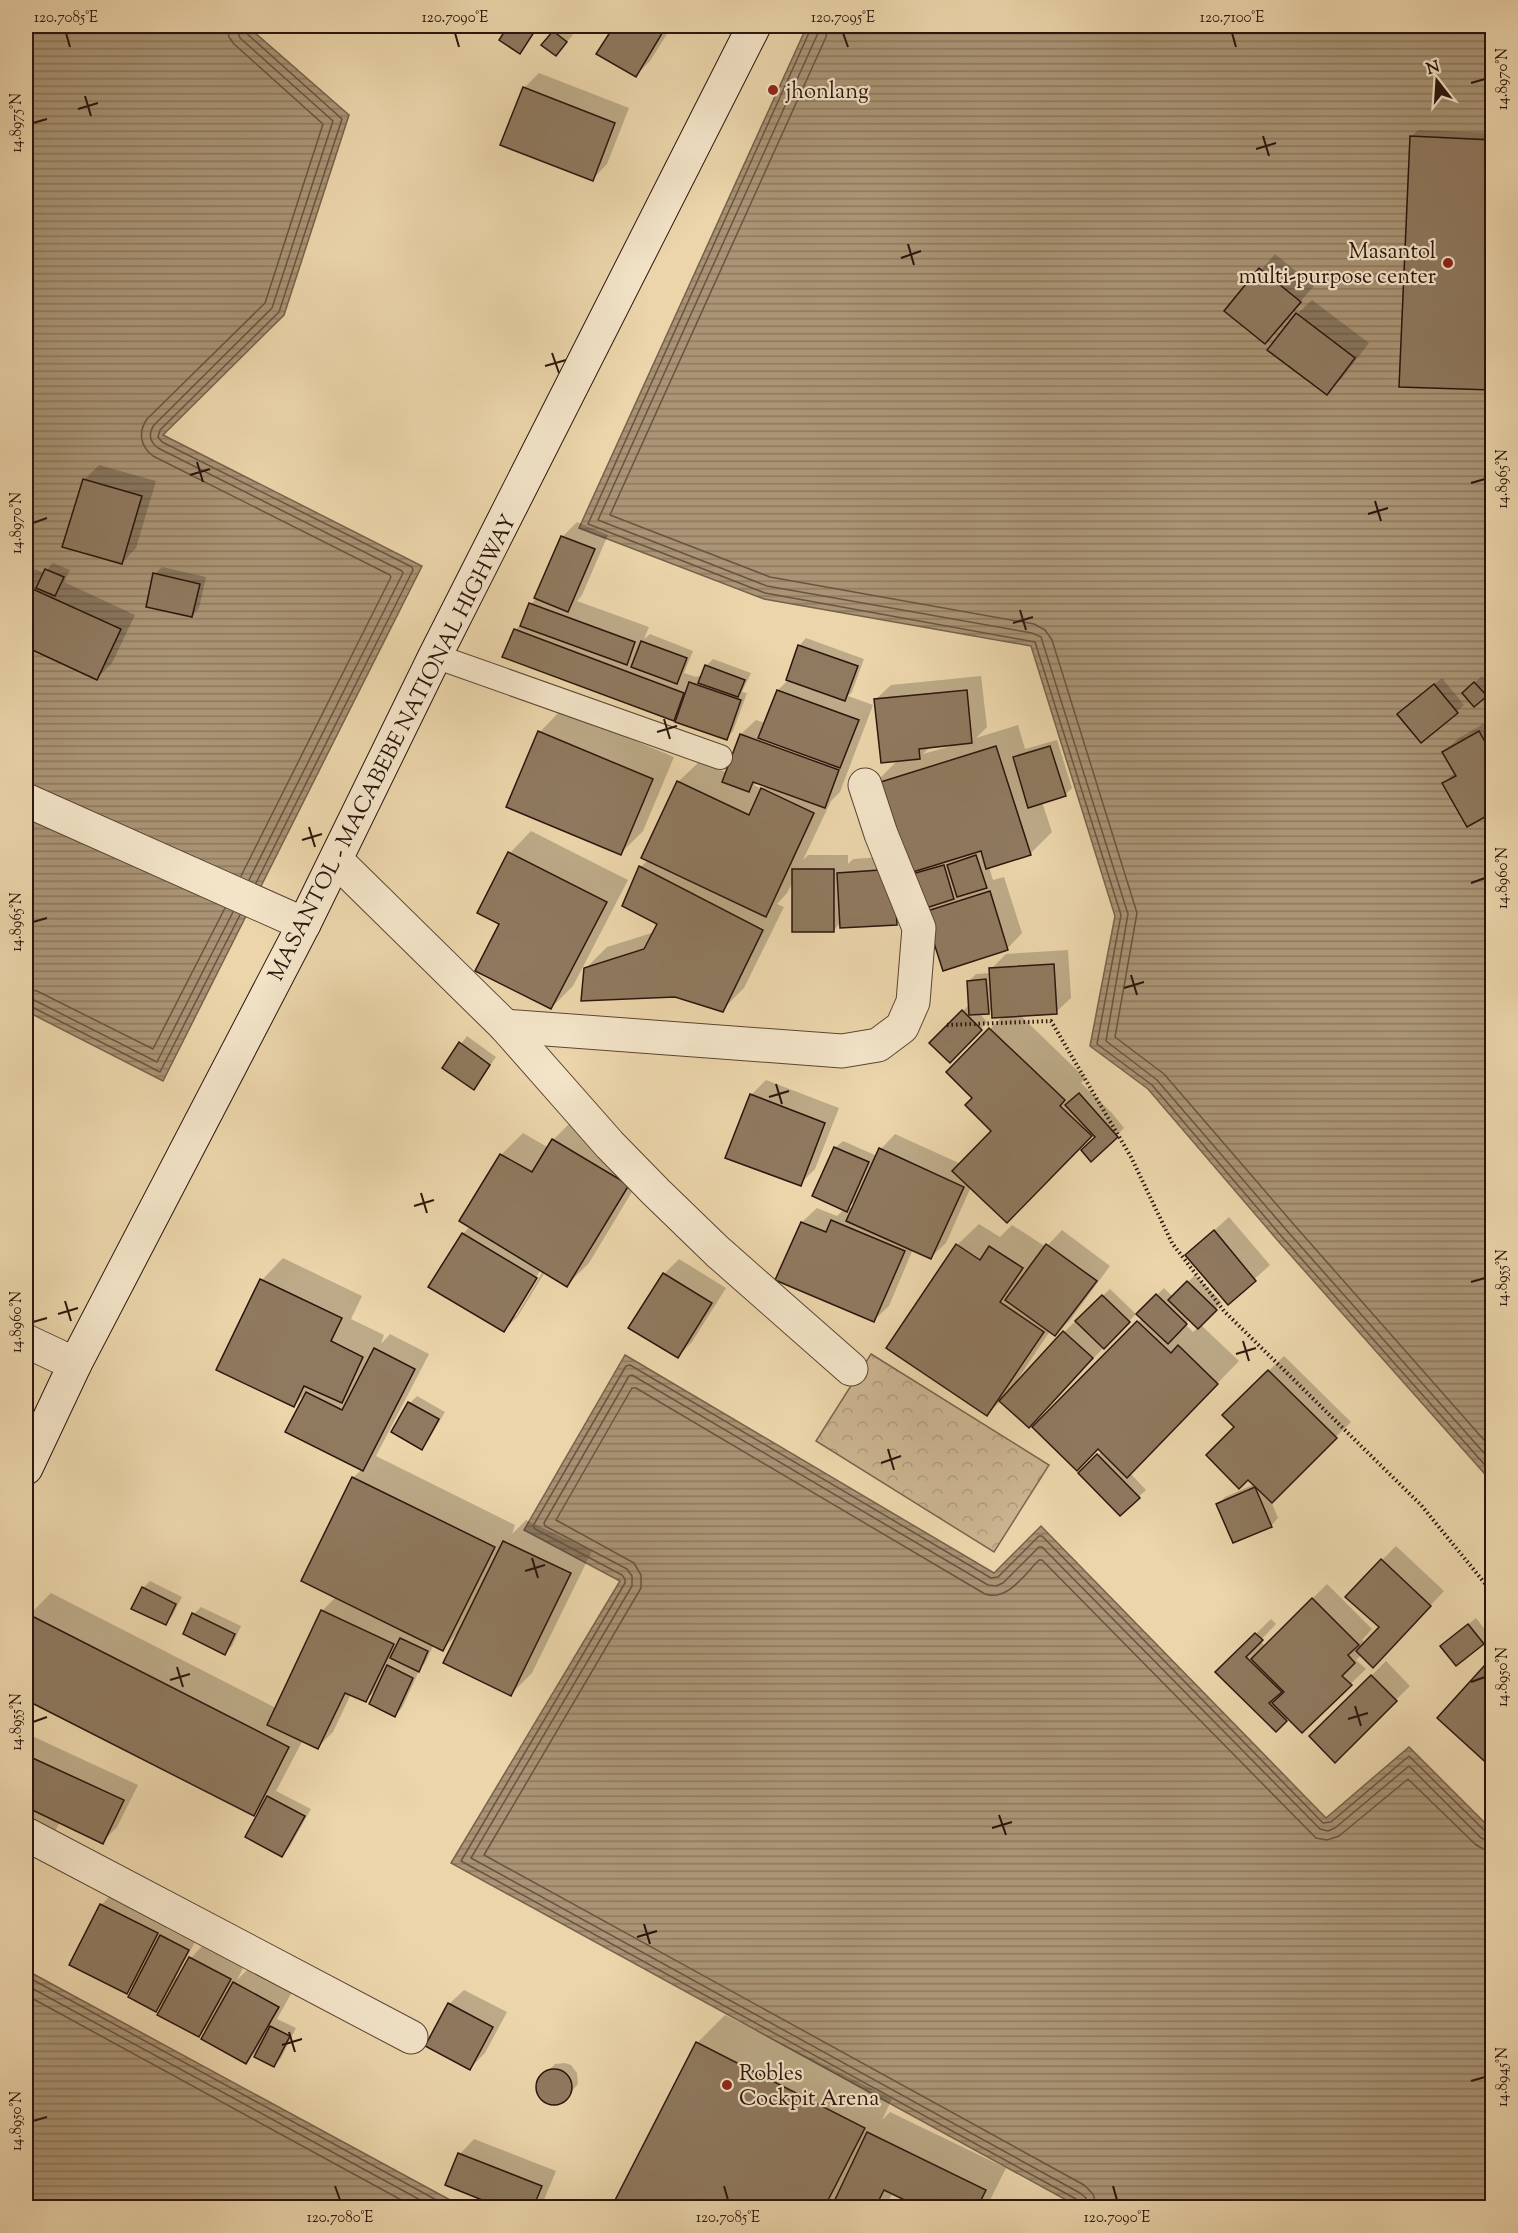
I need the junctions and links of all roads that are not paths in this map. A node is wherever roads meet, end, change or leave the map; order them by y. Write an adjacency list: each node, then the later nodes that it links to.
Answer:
1 (754, 26): 2 (street, MASANTOL - MACABEBE NATIONAL HIGHWAY)
2 (435, 656): 3 (lane); 6 (street, MASANTOL - MACABEBE NATIONAL HIGHWAY)
3 (720, 757)
4 (866, 785): 8 (street)
5 (26, 800): 7 (street)
6 (336, 860): 7 (street, MASANTOL - MACABEBE NATIONAL HIGHWAY); 8 (street)
7 (304, 924): 10 (street, MASANTOL - MACABEBE NATIONAL HIGHWAY)
8 (505, 1026): 11 (street)
9 (26, 1341): 10 (street)
10 (75, 1364): 12 (street, MASANTOL - MACABEBE NATIONAL HIGHWAY)
11 (850, 1369)
12 (26, 1468)
13 (26, 1834): 14 (street)
14 (411, 2037)

